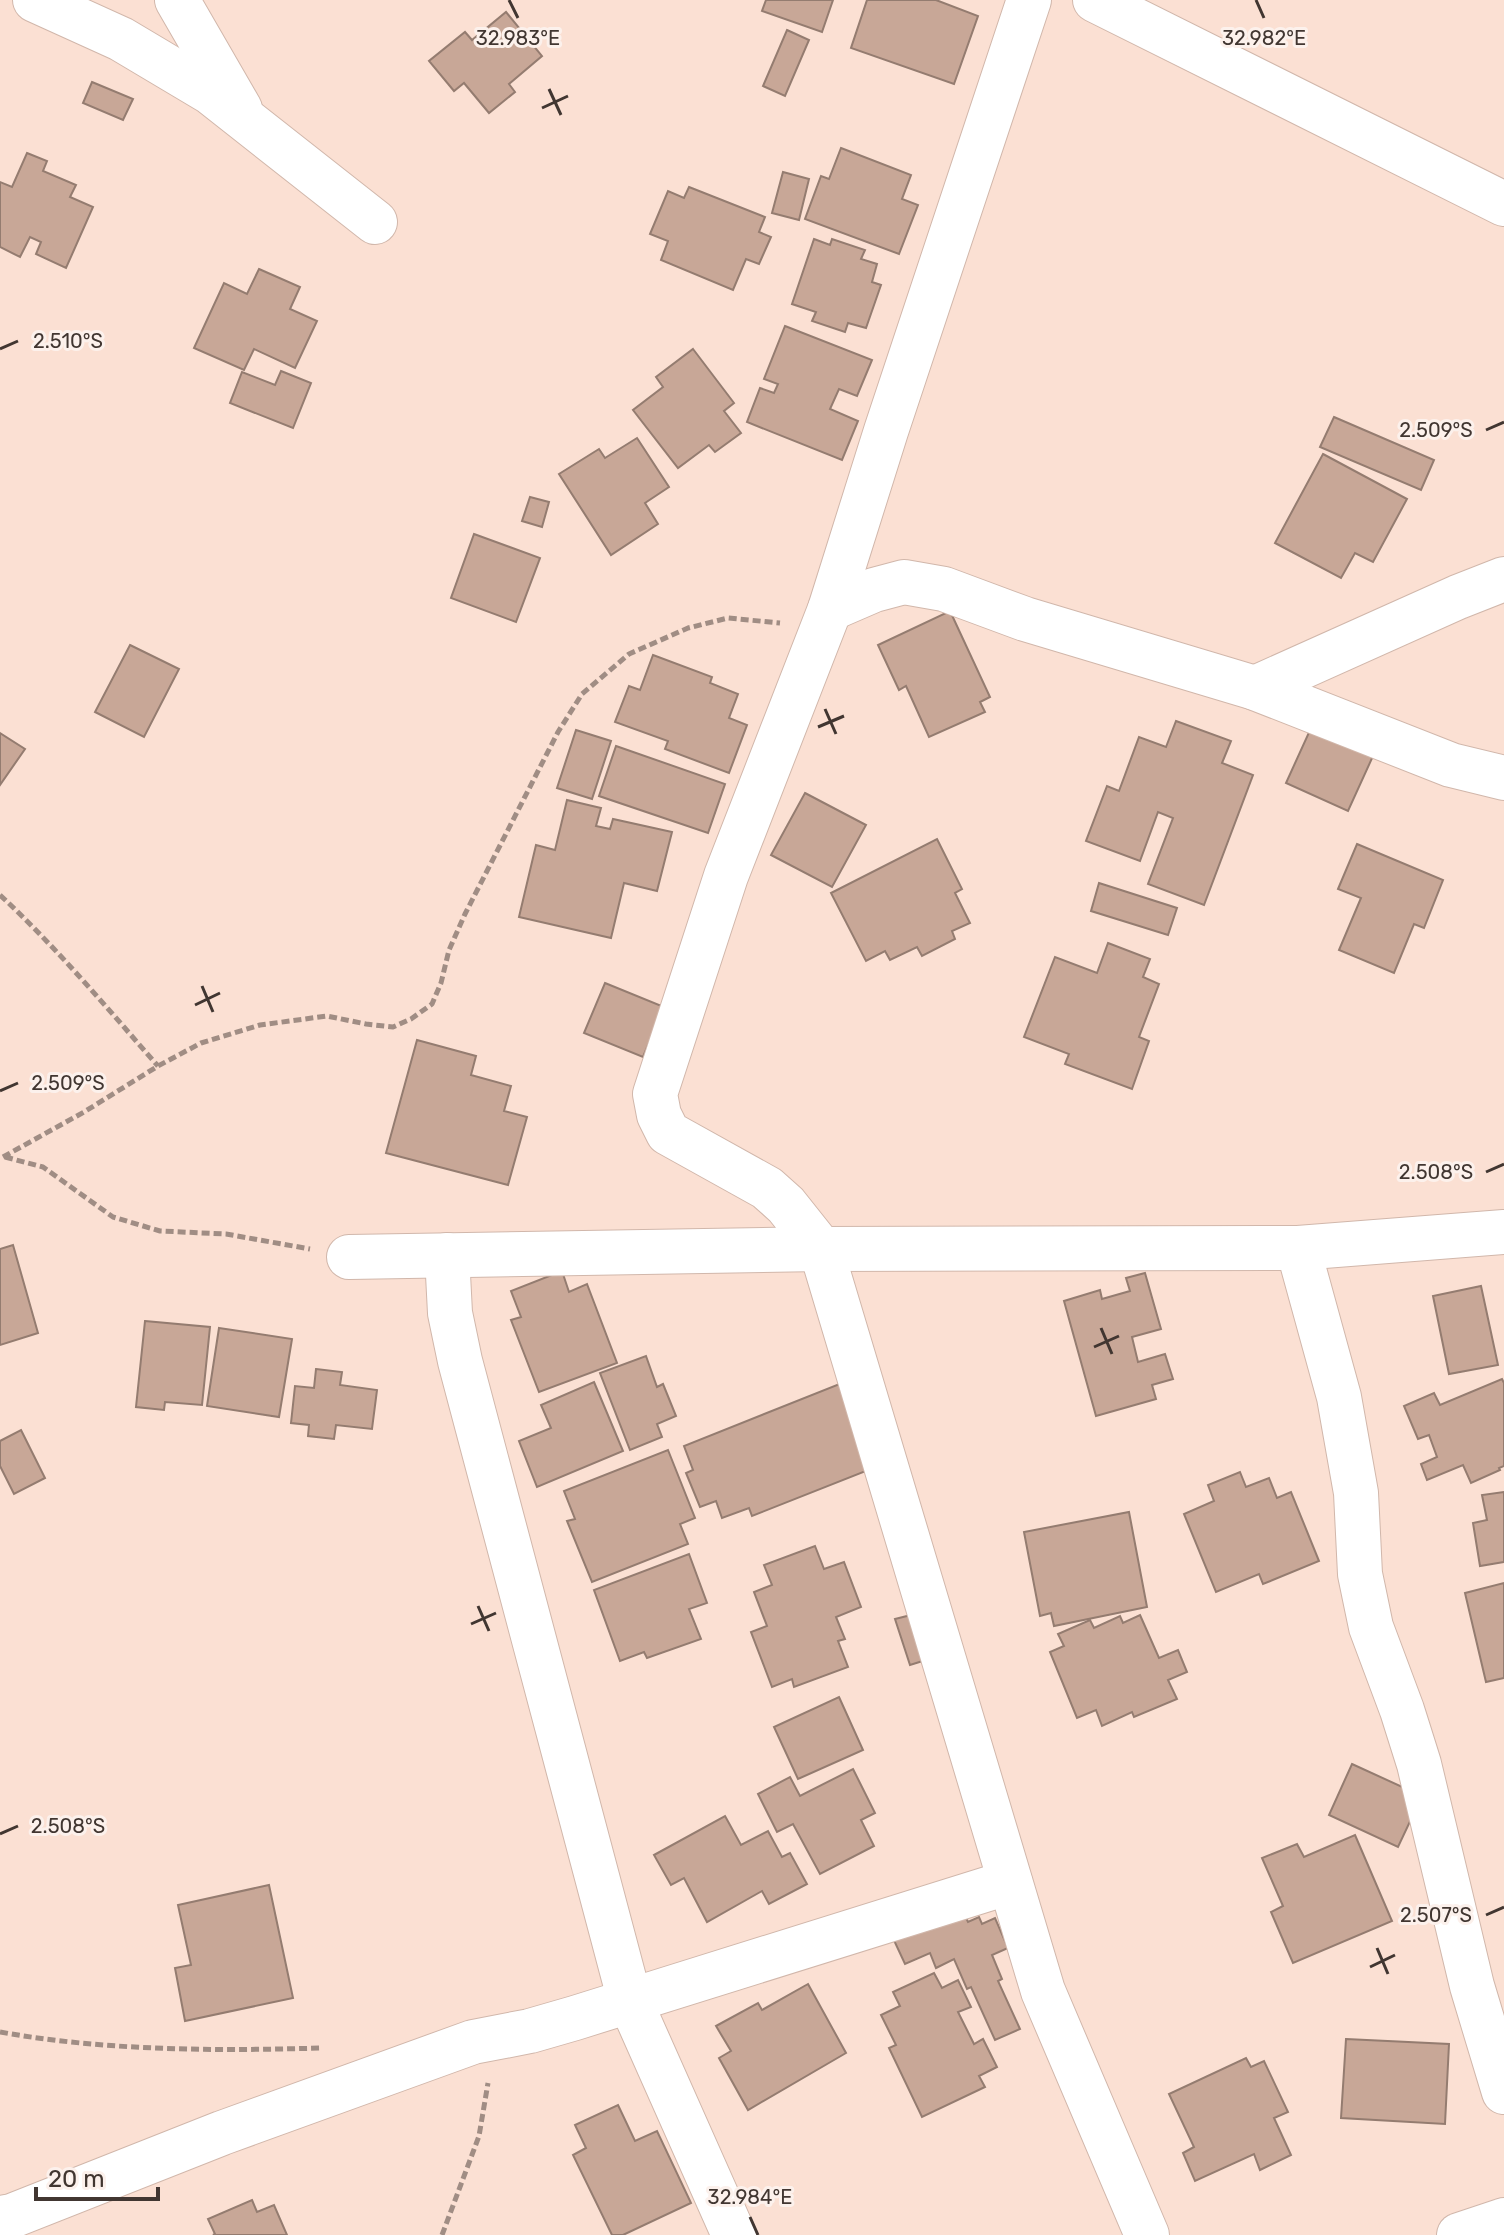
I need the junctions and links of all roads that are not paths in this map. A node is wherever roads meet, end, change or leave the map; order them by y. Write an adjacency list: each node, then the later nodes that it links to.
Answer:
1 (35, 0): 5 (street)
2 (177, 0): 5 (street)
3 (1029, 0): 9 (street)
4 (1095, 0): 6 (street)
5 (247, 121): 7 (street)
6 (1504, 204)
7 (375, 222)
8 (1504, 579): 10 (street)
9 (829, 612): 10 (street); 14 (street)
10 (1255, 688): 11 (street)
11 (1504, 778)
12 (1504, 1232): 13 (street)
13 (1298, 1248): 14 (street); 19 (street)
14 (821, 1249): 15 (street); 17 (street)
15 (447, 1255): 16 (street); 18 (street)
16 (349, 1257)
17 (1010, 1882): 18 (street); 23 (street)
18 (630, 2001): 20 (street); 22 (street)
19 (1504, 2092)
20 (0, 2218)
21 (1504, 2220): 24 (street)
22 (734, 2235)
23 (1147, 2235)
24 (1459, 2235)

